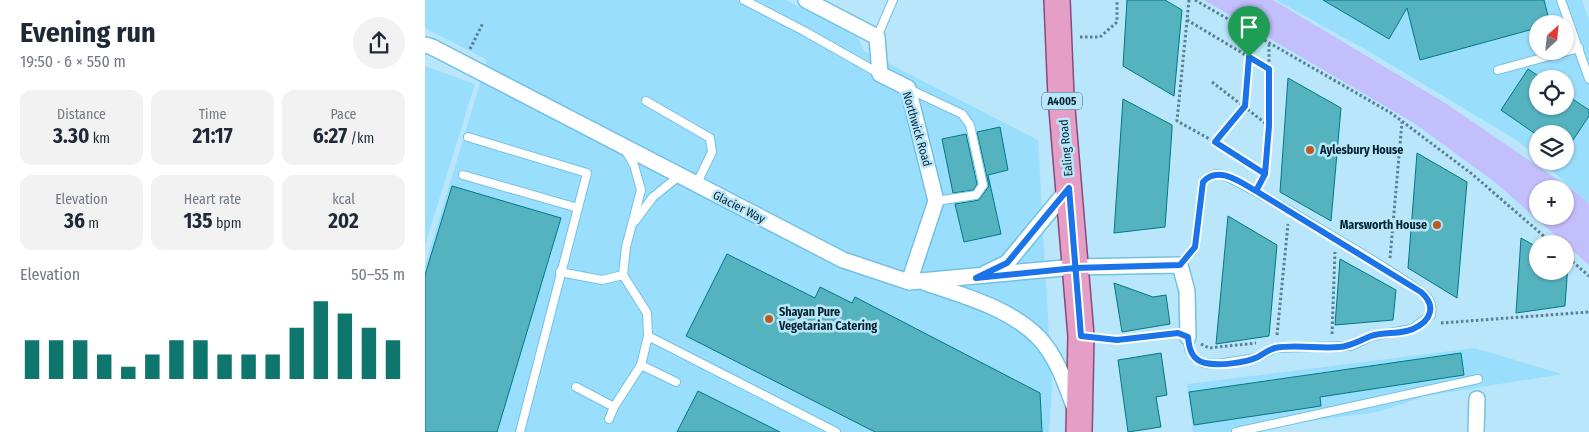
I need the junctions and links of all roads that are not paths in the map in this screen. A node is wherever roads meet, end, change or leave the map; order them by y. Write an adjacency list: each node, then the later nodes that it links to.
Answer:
1 (744, 0): 10 (lane)
2 (806, 0): 6 (street)
3 (893, 0): 6 (lane)
4 (1561, 0): 8 (lane)
5 (1059, 13): 19 (main road, Ealing Road / A4005)
6 (877, 37): 10 (street)
7 (425, 46): 15 (street, Glacier Way)
8 (1579, 48): 9 (lane); 11 (lane)
9 (1497, 70)
10 (881, 74): 12 (street, Northwick Road)
11 (1589, 79)
12 (908, 88): 20 (street, Northwick Road); 20 (lane)
13 (646, 101): 18 (lane)
14 (468, 137): 21 (lane)
15 (623, 147): 17 (street, Glacier Way); 22 (lane)
16 (463, 175): 21 (lane)
17 (679, 176): 18 (street, Glacier Way); 22 (lane)
18 (696, 185): 28 (street, Glacier Way)
19 (1069, 188): 24 (main road, Ealing Road / A4005); 27 (street)
20 (936, 201): 28 (street)
21 (578, 208): 25 (lane)
22 (632, 225): 26 (lane)
23 (1180, 265): 24 (street, Glacier Way); 30 (street); 30 (lane)
24 (1075, 268): 27 (street, Glacier Way); 38 (main road, Ealing Road / A4005)
25 (560, 272): 26 (lane); 39 (lane)
26 (623, 275): 29 (lane)
27 (976, 278): 28 (street, Glacier Way)
28 (914, 281): 38 (street)
29 (648, 336): 31 (lane); 40 (lane)
30 (1188, 337)
31 (641, 365): 33 (lane); 36 (lane)
32 (1478, 380): 41 (lane)
33 (676, 382)
34 (575, 388): 36 (lane)
35 (1477, 399): 42 (street)
36 (615, 407): 37 (lane)
37 (609, 419)
38 (1079, 426)
39 (519, 432)
40 (836, 432)
41 (1236, 432)
42 (1476, 432)

